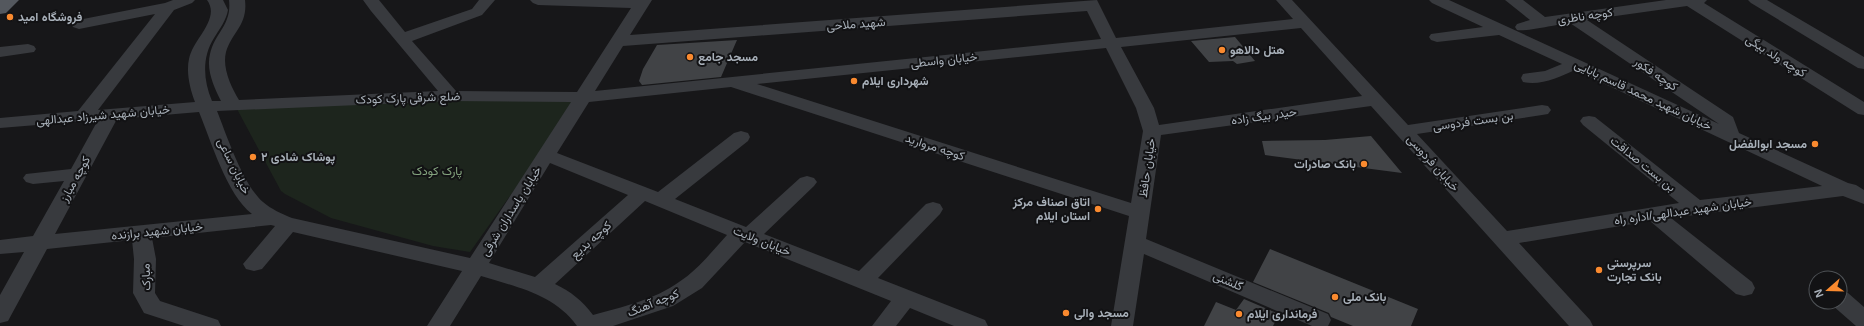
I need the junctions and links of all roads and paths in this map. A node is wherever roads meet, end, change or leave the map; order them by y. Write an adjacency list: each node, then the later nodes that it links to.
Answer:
1 (10, 0): 16 (main road)
2 (187, 0): 15 (street)
3 (215, 0): 36 (street, خیابان ساعی)
4 (237, 0): 37 (street)
5 (487, 0): 24 (street)
6 (538, 0): 13 (street)
7 (1284, 0): 19 (street, خیابان فردوسی)
8 (1437, 0): 22 (street, خیابان شهید محمد قاسم بابایی)
9 (1513, 0): 18 (street)
10 (1756, 0): 30 (street)
11 (376, 1): 24 (street)
12 (1694, 1): 17 (street, کوچه ناظری); 39 (street, کوچه ولد بیگی)
13 (642, 2): 25 (street, خیابان پاسداران شرقی)
14 (1091, 3): 25 (street, شهید ملاحی); 26 (street, خیابان حافظ)
15 (169, 7): 20 (street); 41 (street)
16 (0, 9)
17 (1573, 18): 18 (street, کوچه ناظری); 46 (street, کوچه فکور)
18 (1542, 22): 21 (street, کوچه ناظری)
19 (1305, 23): 26 (street, خیابان واسطی); 35 (street, خیابان فردوسی)
20 (79, 24)
21 (1523, 27)
22 (1502, 30): 23 (street); 29 (street, خیابان شهید محمد قاسم بابایی)
23 (1437, 37)
24 (402, 39): 33 (street)
25 (619, 41): 34 (street, خیابان پاسداران شرقی)
26 (1111, 43): 32 (street, خیابان واسطی); 44 (street, خیابان حافظ)
27 (28, 49): 28 (street)
28 (0, 52)
29 (1576, 64): 31 (street); 46 (street, خیابان شهید محمد قاسم بابایی)
30 (1864, 64)
31 (1529, 78)
32 (731, 82): 34 (street, خیابان واسطی); 56 (street, کوچه مروارید)
33 (451, 96): 34 (street, ضلع شرقی پارک کودک); 37 (street, ضلع شرقی پارک کودک)
34 (584, 96): 48 (street, خیابان پاسداران شرقی)
35 (1375, 100): 44 (street, حیدر بیگ زاده); 45 (street, خیابان فردوسی)
36 (206, 106): 37 (street, ضلع شرقی پارک کودک); 40 (street, خیابان شهید شیرزاد عبدالهی); 58 (street, خیابان ساعی)
37 (233, 106)
38 (1542, 110): 45 (street, بن بست فردوسی)
39 (1864, 110)
40 (110, 115): 41 (street, خیابان شهید شیرزاد عبدالهی); 49 (street, کوچه مبارز)
41 (83, 117): 43 (street, خیابان شهید شیرزاد عبدالهی)
42 (1589, 121): 54 (street, بن بست صداقت)
43 (0, 124)
44 (1152, 131): 56 (street, خیابان حافظ)
45 (1404, 131): 61 (street, خیابان فردوسی)
46 (1730, 135): 52 (street, خیابان شهید محمد قاسم بابایی)
47 (741, 137): 53 (street, کوچه بدیع)
48 (546, 156): 53 (street, خیابان ولایت); 66 (street, خیابان پاسداران شرقی)
49 (78, 174): 50 (street); 62 (street, کوچه مبارز)
50 (33, 178)
51 (807, 182): 60 (street, کوچه آهنگ)
52 (1859, 192): 54 (street, خیابان شهید عبدالهی/اداره راه)
53 (651, 197): 60 (street, خیابان ولایت); 68 (street, کوچه بدیع)
54 (1696, 207): 57 (street, خیابان شهید عبدالهی/اداره راه)
55 (933, 209): 67 (street)
56 (1140, 213): 63 (street, خیابان حافظ)
57 (1654, 214): 61 (street, خیابان شهید عبدالهی/اداره راه); 69 (street)
58 (281, 221): 59 (street, خیابان شهید برازنده); 65 (street); 66 (street, خیابان ساعی)
59 (141, 232): 62 (street, خیابان شهید برازنده); 76 (street, مبارک)
60 (745, 234): 67 (street, خیابان ولایت); 75 (street, کوچه آهنگ)
61 (1502, 239): 81 (street, خیابان فردوسی)
62 (40, 243): 64 (street, خیابان شهید برازنده); 72 (street, کوچه مبارز)
63 (1136, 243): 73 (street, گلشنی); 80 (street, خیابان حافظ)
64 (0, 247)
65 (254, 264)
66 (476, 266): 68 (street, خیابان ساعی); 77 (street, خیابان پاسداران شرقی)
67 (862, 280): 70 (street, خیابان ولایت)
68 (539, 286): 75 (street, خیابان ساعی)
69 (1744, 288)
70 (906, 298): 78 (street); 79 (street, خیابان ولایت)
71 (1848, 306): 74 (street)
72 (0, 315)
73 (1320, 320)
74 (1864, 320)
75 (589, 325)
76 (210, 326)
77 (438, 326)
78 (883, 326)
79 (977, 326)
80 (1122, 326)
81 (1582, 326)

